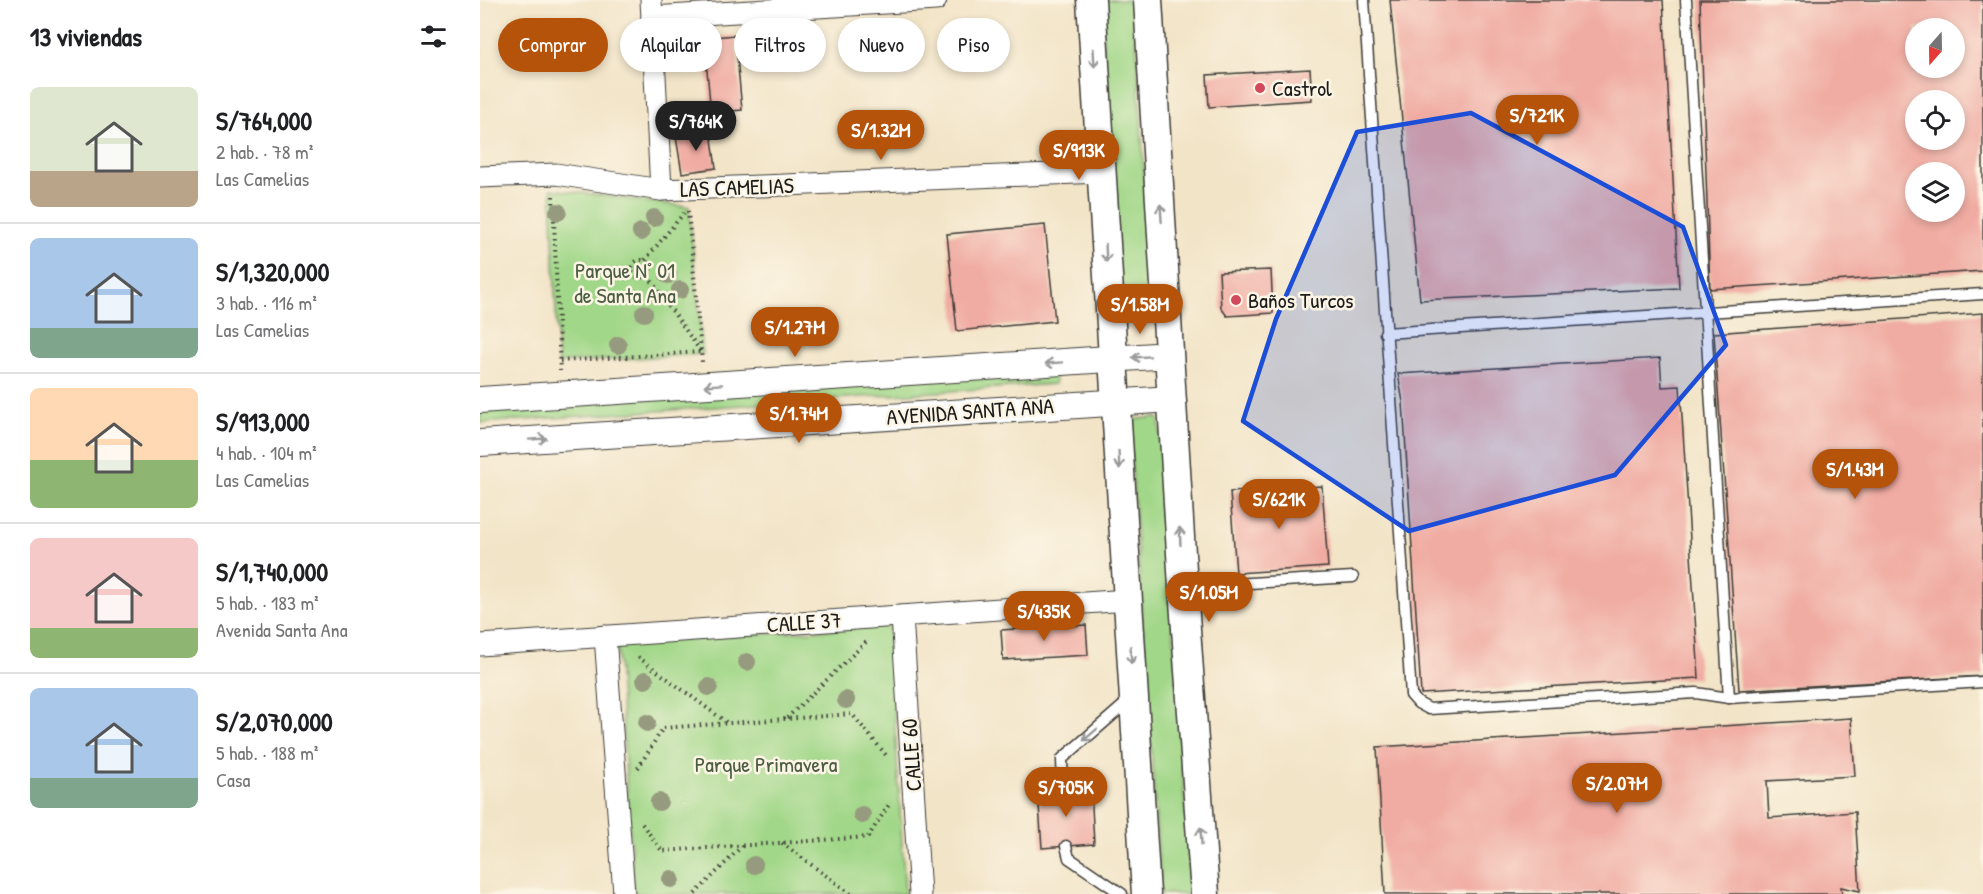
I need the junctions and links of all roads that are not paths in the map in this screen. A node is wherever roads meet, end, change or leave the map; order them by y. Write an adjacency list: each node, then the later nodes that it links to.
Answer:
1 (936, 0): 6 (street)
2 (1091, 0): 7 (main road, one-way to 7)
3 (1148, 0): 13 (main road, one-way to 3)
4 (1364, 0): 12 (lane)
5 (1686, 0): 11 (lane)
6 (651, 9): 9 (street)
7 (1101, 172): 9 (street, LAS CAMELIAS); 14 (main road, one-way to 14)
8 (480, 177): 9 (street, LAS CAMELIAS)
9 (661, 190)
10 (1983, 294): 11 (lane)
11 (1706, 312): 12 (lane); 27 (lane)
12 (1385, 333): 27 (lane)
13 (1170, 355): 14 (street, AVENIDA SANTA ANA, one-way to 14); 15 (main road)
14 (1113, 359): 16 (street, AVENIDA SANTA ANA, one-way to 16); 17 (main road)
15 (1172, 399): 17 (street, AVENIDA SANTA ANA); 20 (main road, one-way to 15)
16 (480, 400)
17 (1115, 402): 18 (street, AVENIDA SANTA ANA, one-way to 17); 21 (main road, one-way to 21)
18 (480, 443)
19 (1353, 577): 20 (lane)
20 (1183, 587): 34 (main road, one-way to 20)
21 (1128, 600): 22 (street, CALLE 37); 26 (main road, one-way to 26)
22 (902, 615): 23 (street, CALLE 37); 31 (street, CALLE 60)
23 (605, 636): 24 (street, CALLE 37); 30 (street)
24 (480, 645)
25 (1983, 682): 27 (lane)
26 (1134, 696): 28 (lane, one-way to 28); 33 (main road)
27 (1730, 698)
28 (1063, 789)
29 (1066, 846): 32 (lane)
30 (624, 894)
31 (920, 894)
32 (1122, 894)
33 (1146, 894)
34 (1205, 894)

